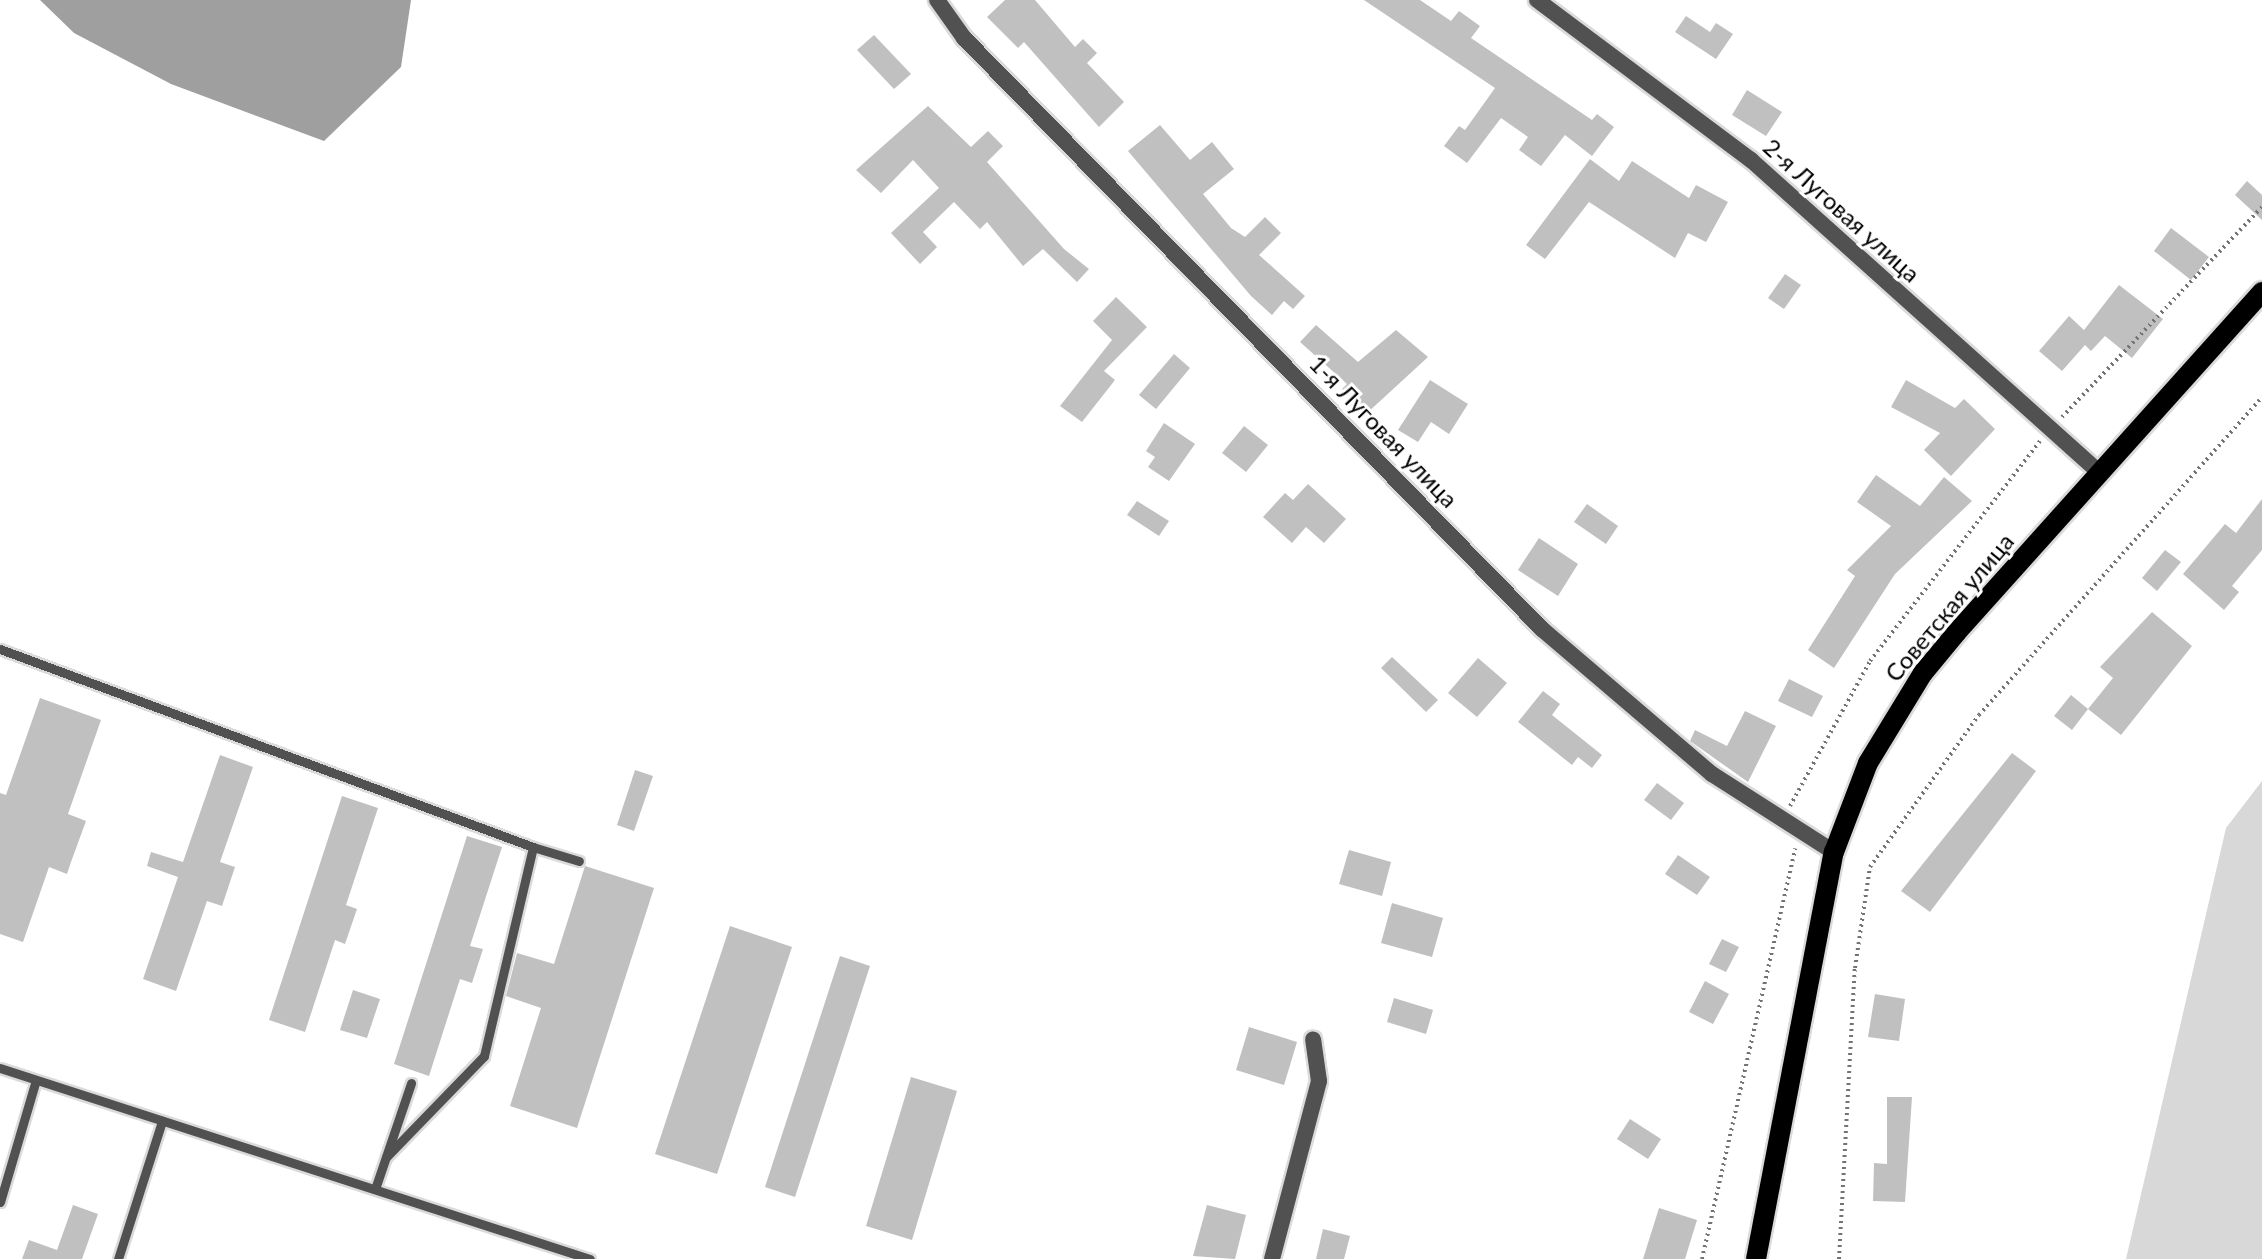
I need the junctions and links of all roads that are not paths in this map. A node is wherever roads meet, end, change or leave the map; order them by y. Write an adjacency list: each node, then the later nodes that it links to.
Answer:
1 (937, 0): 7 (street, 1-я Луговая улица)
2 (1537, 0): 4 (street, 2-я Луговая улица)
3 (2262, 292): 4 (main road, Советская улица)
4 (2100, 473): 7 (main road, Советская улица)
5 (0, 649): 6 (lane)
6 (533, 847): 8 (lane); 14 (lane)
7 (1834, 852): 20 (main road, Советская улица)
8 (579, 861)
9 (1313, 1039): 19 (street)
10 (0, 1068): 11 (lane)
11 (36, 1080): 13 (lane); 16 (lane)
12 (411, 1083): 14 (lane)
13 (162, 1121): 15 (lane); 17 (lane)
14 (386, 1157): 15 (lane)
15 (375, 1189): 18 (lane)
16 (0, 1202)
17 (118, 1259)
18 (590, 1259)
19 (1272, 1259)
20 (1756, 1259)

